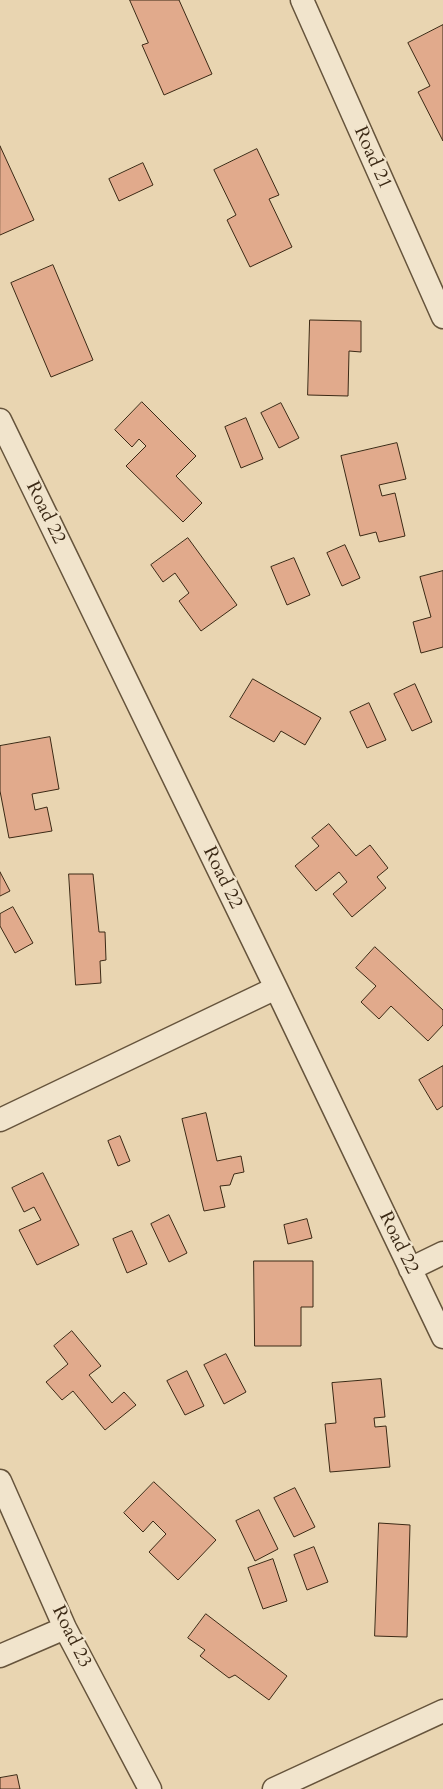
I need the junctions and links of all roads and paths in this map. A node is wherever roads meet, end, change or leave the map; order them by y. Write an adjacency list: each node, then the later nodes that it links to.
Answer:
1 (302, 0): 2 (street, Road 21)
2 (443, 317)
3 (0, 420): 4 (street, Road 22)
4 (276, 988): 5 (street); 7 (street, Road 22)
5 (0, 1120)
6 (443, 1253): 7 (street)
7 (410, 1269): 8 (street, Road 22)
8 (443, 1336)
9 (0, 1481): 10 (street, Road 23)
10 (65, 1628): 11 (street); 13 (street, Road 23)
11 (0, 1656)
12 (443, 1711): 14 (street)
13 (150, 1789)
14 (274, 1789)

